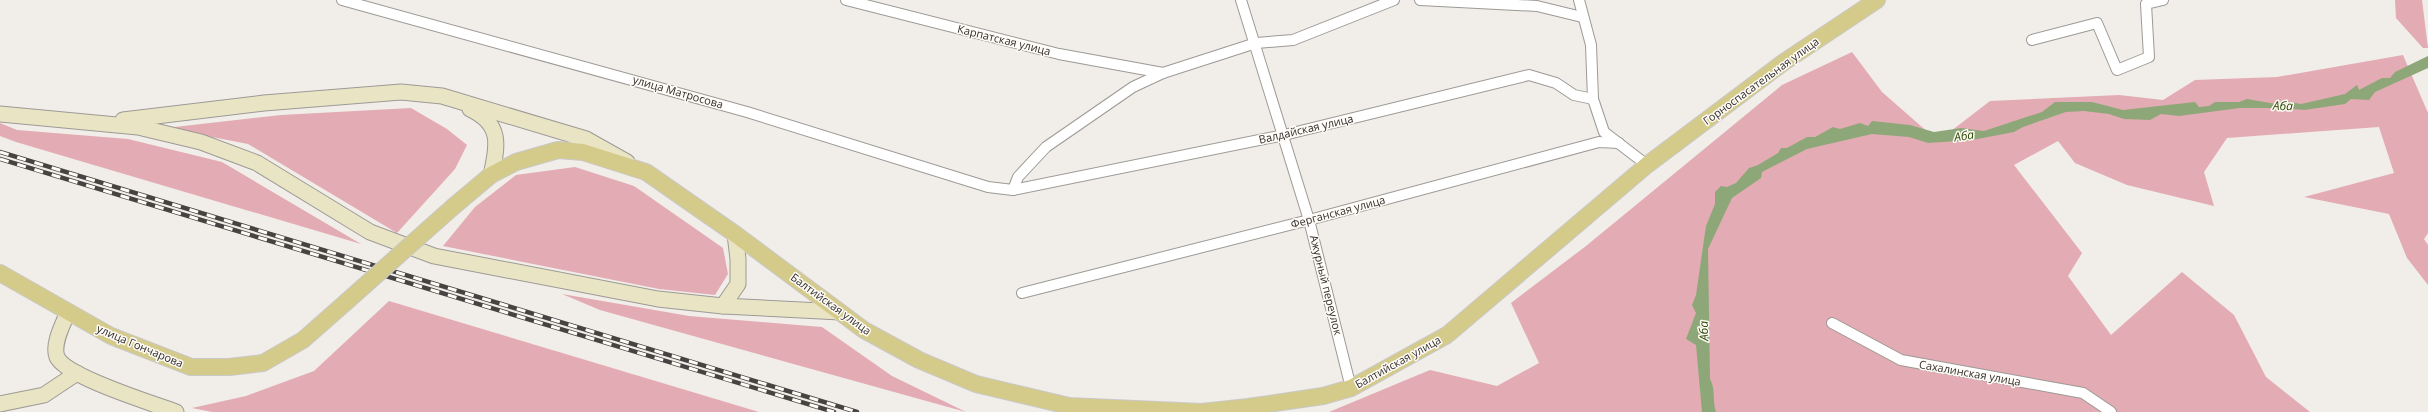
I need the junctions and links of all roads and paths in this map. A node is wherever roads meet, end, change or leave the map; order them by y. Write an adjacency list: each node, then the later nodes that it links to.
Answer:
1 (342, 0): 22 (street, улица Матросова)
2 (846, 0): 12 (street, Карпатская улица)
3 (1241, 0): 11 (street, Ажурный переулок)
4 (1394, 0): 11 (street, Карпатская улица)
5 (1420, 0): 9 (street)
6 (1579, 0): 9 (street)
7 (1877, 0): 19 (main road, Горноспасательная улица)
8 (2163, 0): 10 (street)
9 (1582, 16): 14 (street)
10 (2032, 40)
11 (1256, 43): 12 (street, Карпатская улица); 17 (street, Ажурный переулок)
12 (1163, 73): 22 (street, Карпатская улица)
13 (442, 96): 16 (street); 20 (street); 21 (street)
14 (1593, 99): 17 (street, Валдайская улица); 18 (street)
15 (0, 114): 16 (street)
16 (96, 123): 28 (street)
17 (1284, 135): 22 (street, Валдайская улица); 24 (street, Ажурный переулок)
18 (1619, 143): 19 (street); 24 (street, Ферганская улица)
19 (1647, 166): 33 (main road, Балтийская улица)
20 (646, 172): 21 (main road, Балтийская улица); 25 (main road, Балтийская улица)
21 (491, 175): 23 (main road, Балтийская улица)
22 (1013, 190)
23 (454, 206): 29 (main road, улица Гончарова, bridge)
24 (1309, 220): 27 (street, Ферганская улица); 33 (street, Ажурный переулок)
25 (735, 234): 28 (street); 30 (main road, Балтийская улица)
26 (0, 273): 29 (main road, улица Гончарова)
27 (1022, 293)
28 (723, 306): 30 (street)
29 (68, 312): 32 (street)
30 (840, 312): 33 (main road, Балтийская улица)
31 (1832, 323): 36 (street, Сахалинская улица)
32 (77, 373): 34 (street); 35 (street)
33 (1351, 388)
34 (0, 404)
35 (176, 412)
36 (2111, 412)

